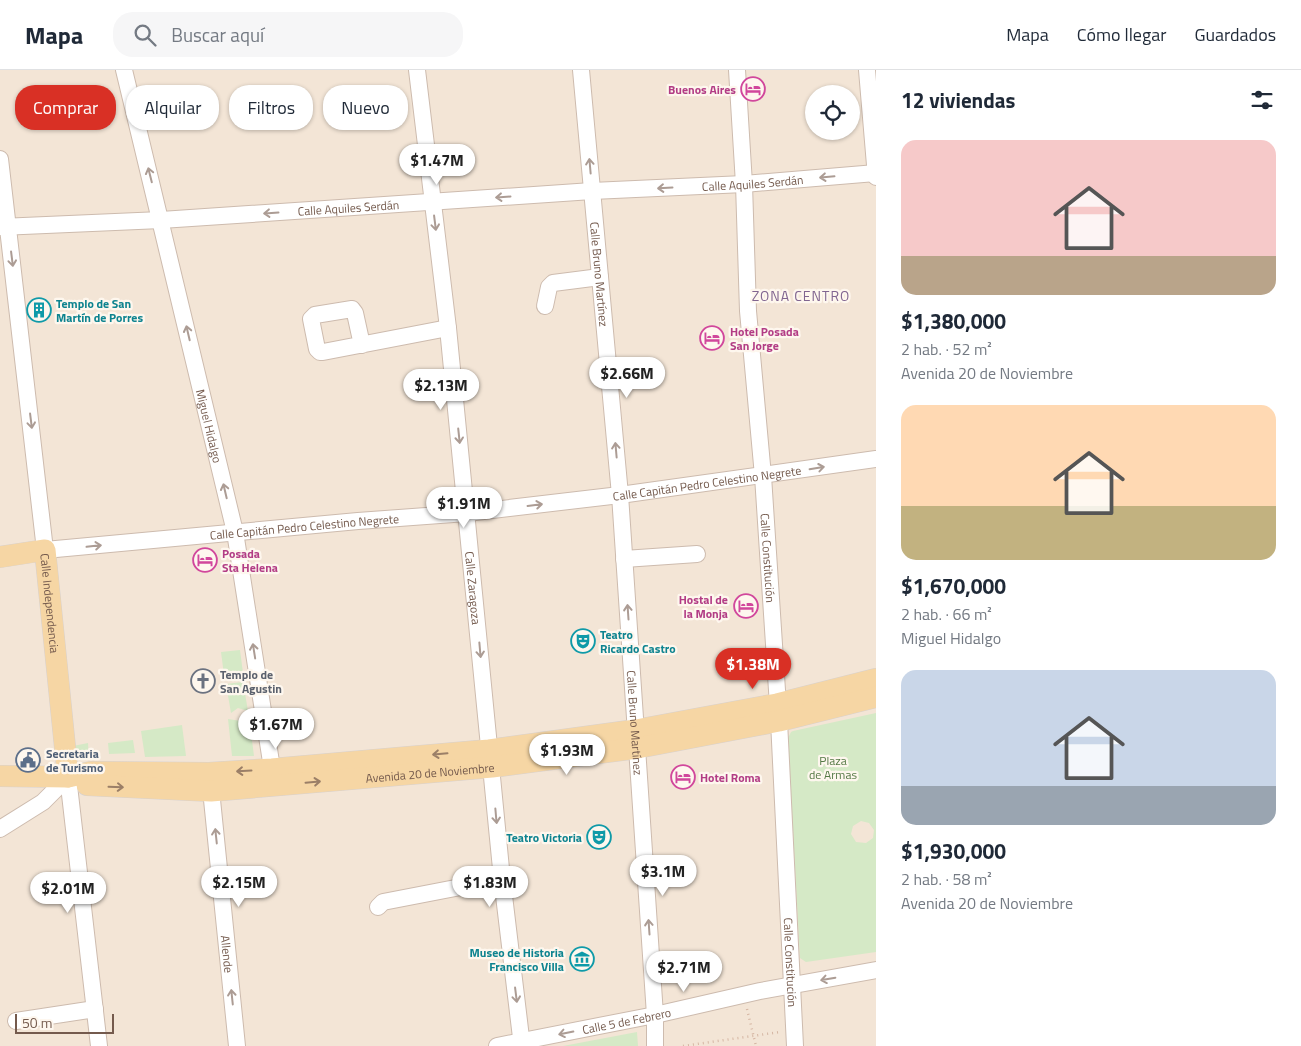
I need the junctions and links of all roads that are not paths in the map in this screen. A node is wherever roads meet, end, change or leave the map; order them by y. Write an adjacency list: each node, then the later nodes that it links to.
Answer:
1 (124, 70): 12 (street, Miguel Hidalgo, one-way to 1)
2 (417, 70): 11 (street, Calle Zaragoza)
3 (581, 70): 10 (street, Calle Bruno Martínez, one-way to 3)
4 (737, 70): 9 (street, Calle Constitución)
5 (867, 70): 7 (street)
6 (0, 159): 13 (street, Calle Independencia)
7 (876, 173): 8 (street); 9 (street, Calle Aquiles Serdán, one-way to 9)
8 (876, 177)
9 (744, 184): 10 (street, Calle Aquiles Serdán, one-way to 10); 19 (street, Calle Constitución)
10 (592, 191): 11 (street, Calle Aquiles Serdán, one-way to 11); 14 (street, Calle Bruno Martínez)
11 (432, 202): 12 (street, Calle Aquiles Serdán, one-way to 12); 16 (street, Calle Zaragoza, one-way to 16)
12 (161, 220): 13 (street, Calle Aquiles Serdán); 22 (street, Miguel Hidalgo, one-way to 12)
13 (4, 227): 23 (street, Calle Independencia, one-way to 23)
14 (600, 277): 15 (street); 20 (street, Calle Bruno Martínez, one-way to 14)
15 (545, 306)
16 (448, 328): 17 (street); 21 (street, Calle Zaragoza, one-way to 21)
17 (362, 344)
18 (876, 458): 19 (street, Calle Capitán Pedro Celestino Negrete, one-way to 18)
19 (763, 476): 20 (street, Calle Capitán Pedro Celestino Negrete); 29 (street, Calle Constitución)
20 (620, 495): 21 (street, Calle Capitán Pedro Celestino Negrete, one-way to 20); 26 (street, Calle Bruno Martínez)
21 (467, 513): 22 (street, Calle Capitán Pedro Celestino Negrete); 31 (street, Calle Zaragoza, one-way to 31)
22 (235, 532): 23 (street, Calle Capitán Pedro Celestino Negrete, one-way to 22); 34 (street, Miguel Hidalgo, one-way to 22)
23 (46, 550): 25 (main road, Calle Capitán Pedro Celestino Negrete); 33 (main road, Calle Independencia)
24 (696, 554): 26 (street)
25 (0, 558)
26 (624, 559): 30 (street, Calle Bruno Martínez, one-way to 26)
27 (876, 679): 29 (main road, Avenida 20 de Noviembre)
28 (876, 697): 29 (main road, Avenida 20 de Noviembre)
29 (778, 713): 30 (main road, Avenida 20 de Noviembre); 40 (street, Calle Constitución)
30 (637, 739): 31 (main road, Avenida 20 de Noviembre); 42 (street, Calle Bruno Martínez, one-way to 30)
31 (490, 759): 34 (main road, Avenida 20 de Noviembre); 37 (street, Calle Zaragoza, one-way to 37)
32 (0, 776): 33 (main road, Avenida 20 de Noviembre)
33 (68, 777): 35 (main road, Avenida 20 de Noviembre); 36 (street); 41 (street, Calle Independencia)
34 (273, 777): 35 (main road, Avenida 20 de Noviembre)
35 (210, 782): 47 (street, Allende, one-way to 35)
36 (0, 829)
37 (502, 879): 38 (street); 45 (street, Calle Zaragoza, one-way to 45)
38 (378, 907)
39 (876, 970): 40 (street, Calle 5 de Febrero, one-way to 40)
40 (793, 985): 42 (street, Calle 5 de Febrero); 44 (street, Calle Constitución)
41 (94, 1009): 43 (street); 46 (street, Calle Independencia)
42 (655, 1015): 45 (street, Calle 5 de Febrero, one-way to 45); 49 (street, Calle Bruno Martínez)
43 (16, 1021)
44 (795, 1038)
45 (522, 1044): 48 (street, Calle 5 de Febrero)
46 (100, 1046)
47 (237, 1046)
48 (497, 1046)
49 (655, 1046)

